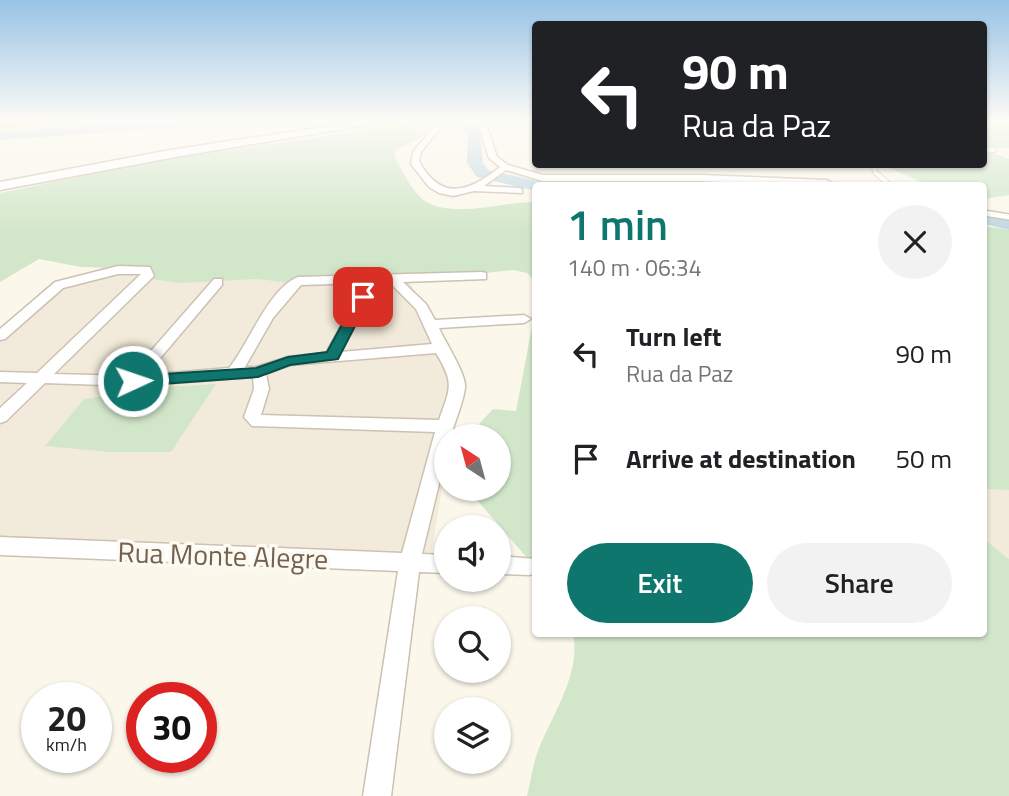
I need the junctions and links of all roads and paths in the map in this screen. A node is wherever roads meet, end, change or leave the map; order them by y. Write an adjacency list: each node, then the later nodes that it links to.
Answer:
1 (153, 157): 8 (main road)
2 (415, 157): 9 (street)
3 (494, 157): 5 (street)
4 (874, 168): 7 (lane)
5 (498, 173): 6 (street); 9 (street)
6 (802, 182)
7 (886, 182)
8 (0, 186)
9 (475, 188): 10 (street)
10 (519, 191)
11 (987, 213): 12 (lane)
12 (1009, 217)
13 (482, 276): 15 (street)
14 (373, 277): 15 (street); 21 (street); 22 (street)
15 (393, 279): 18 (street)
16 (218, 282): 26 (street)
17 (524, 319): 18 (street)
18 (431, 324): 20 (street)
19 (0, 336): 25 (street)
20 (440, 348): 21 (street); 28 (street)
21 (332, 356): 23 (street)
22 (234, 372): 23 (street); 26 (street)
23 (258, 372): 29 (street)
24 (0, 377): 25 (street)
25 (42, 379): 26 (street); 27 (street)
26 (133, 381)
27 (0, 417)
28 (445, 424)
29 (434, 426)
30 (434, 466): 32 (street)
31 (0, 546): 32 (street, Rua Monte Alegre)
32 (410, 562): 33 (street, Rua Monte Alegre); 36 (street)
33 (434, 563)
34 (511, 565): 35 (street)
35 (529, 566)
36 (377, 796)

